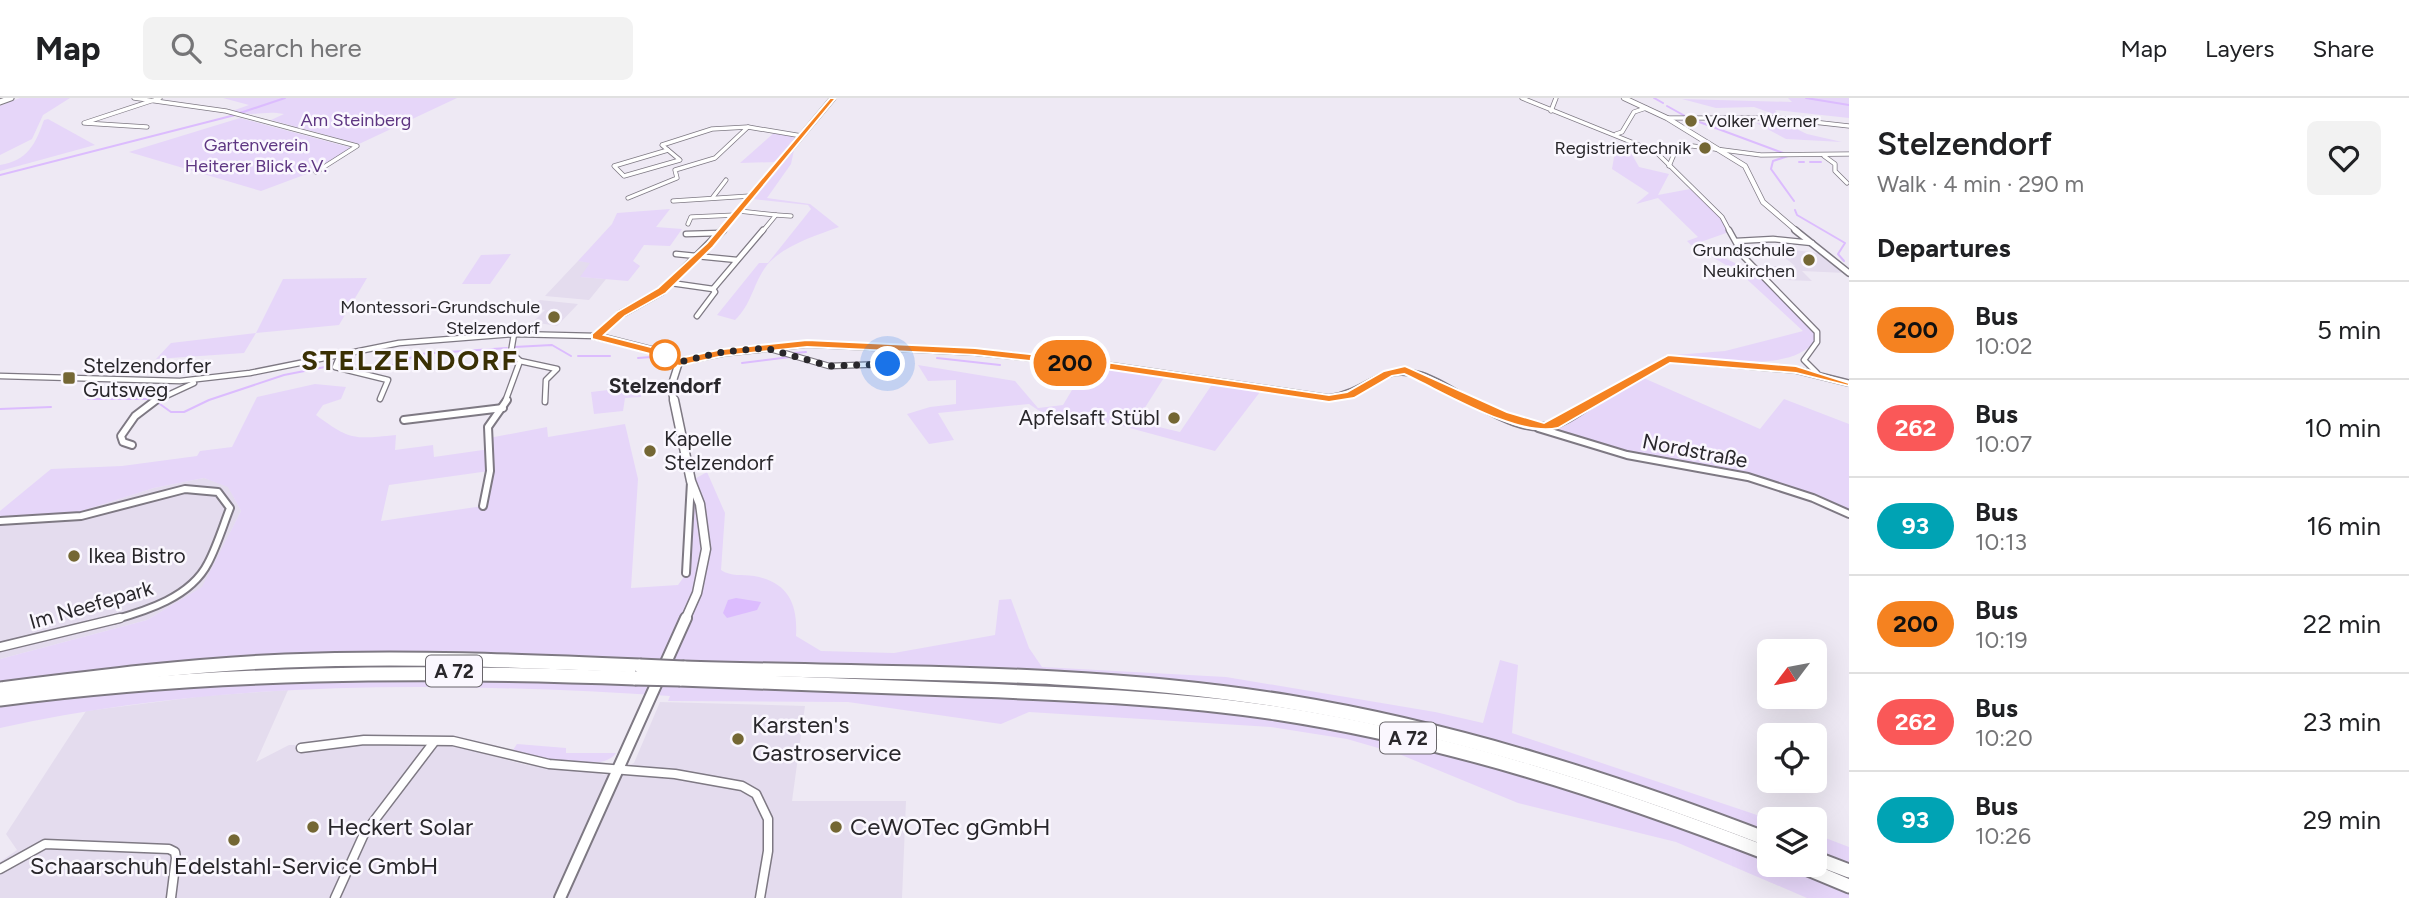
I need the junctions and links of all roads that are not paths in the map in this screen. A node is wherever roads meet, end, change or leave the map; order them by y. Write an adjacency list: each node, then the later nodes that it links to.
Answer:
1 (10, 98): 8 (main road)
2 (134, 98): 9 (street)
3 (160, 98): 9 (street)
4 (833, 98): 17 (main road)
5 (1522, 98): 11 (street)
6 (1556, 98): 11 (street)
7 (1625, 98): 10 (street)
8 (1, 100)
9 (148, 102): 14 (street); 23 (street)
10 (1646, 108): 12 (street); 16 (street)
11 (1551, 111): 16 (street)
12 (1667, 118): 13 (street); 19 (street)
13 (1849, 126)
14 (147, 127)
15 (748, 127): 17 (street); 18 (street); 28 (street)
16 (1616, 134): 22 (street)
17 (802, 136): 26 (main road)
18 (668, 150): 18 (street)
19 (1719, 150): 21 (street); 22 (street); 37 (street)
20 (1849, 154): 21 (street)
21 (1822, 155): 25 (street)
22 (1669, 166): 36 (street)
23 (316, 172)
24 (726, 180): 27 (street)
25 (1847, 183)
26 (750, 196): 27 (street); 30 (main road)
27 (713, 197): 29 (street)
28 (628, 198)
29 (673, 201)
30 (738, 213): 31 (street); 33 (street); 34 (main road)
31 (776, 215): 32 (street); 40 (street)
32 (791, 216)
33 (688, 224)
34 (720, 233): 35 (street); 39 (main road)
35 (686, 234)
36 (1736, 241): 37 (street); 52 (street)
37 (1814, 243): 41 (street)
38 (676, 254): 39 (street)
39 (700, 254): 40 (street); 42 (main road)
40 (737, 260): 43 (street)
41 (1849, 273)
42 (671, 283): 43 (street); 46 (main road)
43 (713, 289): 44 (street)
44 (697, 316)
45 (514, 334): 46 (street); 49 (street); 50 (street)
46 (596, 336): 51 (main road)
47 (765, 348): 48 (street); 48 (street); 51 (street)
48 (891, 348): 62 (street)
49 (340, 355): 54 (street); 58 (street)
50 (520, 360): 59 (street); 60 (street)
51 (679, 362): 64 (main road)
52 (1817, 373): 56 (street); 62 (street)
53 (0, 376): 55 (street)
54 (206, 379): 55 (street); 57 (street)
55 (152, 382): 57 (street)
56 (1849, 383)
57 (154, 399): 63 (street)
58 (380, 399)
59 (545, 402)
60 (503, 408): 61 (street); 65 (street)
61 (404, 420)
62 (1533, 426): 66 (street, Nordstraße)
63 (132, 445)
64 (691, 481): 68 (street); 78 (main road)
65 (484, 506)
66 (1849, 514)
67 (0, 521): 69 (street, Im Neefepark)
68 (686, 573)
69 (0, 647)
70 (637, 672): 71 (highway, A 72, bridge); 72 (highway, A 72); 73 (highway, A 72)
71 (1031, 686): 79 (highway, A 72); 80 (highway, A 72)
72 (96, 687): 74 (highway, A 72); 75 (highway)
73 (4, 688)
74 (0, 699)
75 (0, 706)
76 (434, 742): 77 (street); 78 (street); 87 (street)
77 (302, 748)
78 (617, 768): 88 (main road); 89 (street)
79 (1757, 836)
80 (1757, 850)
81 (1827, 863): 83 (highway)
82 (0, 869): 86 (street)
83 (1849, 871)
84 (1827, 877): 85 (highway)
85 (1849, 886)
86 (170, 898)
87 (335, 898)
88 (560, 898)
89 (760, 898)

